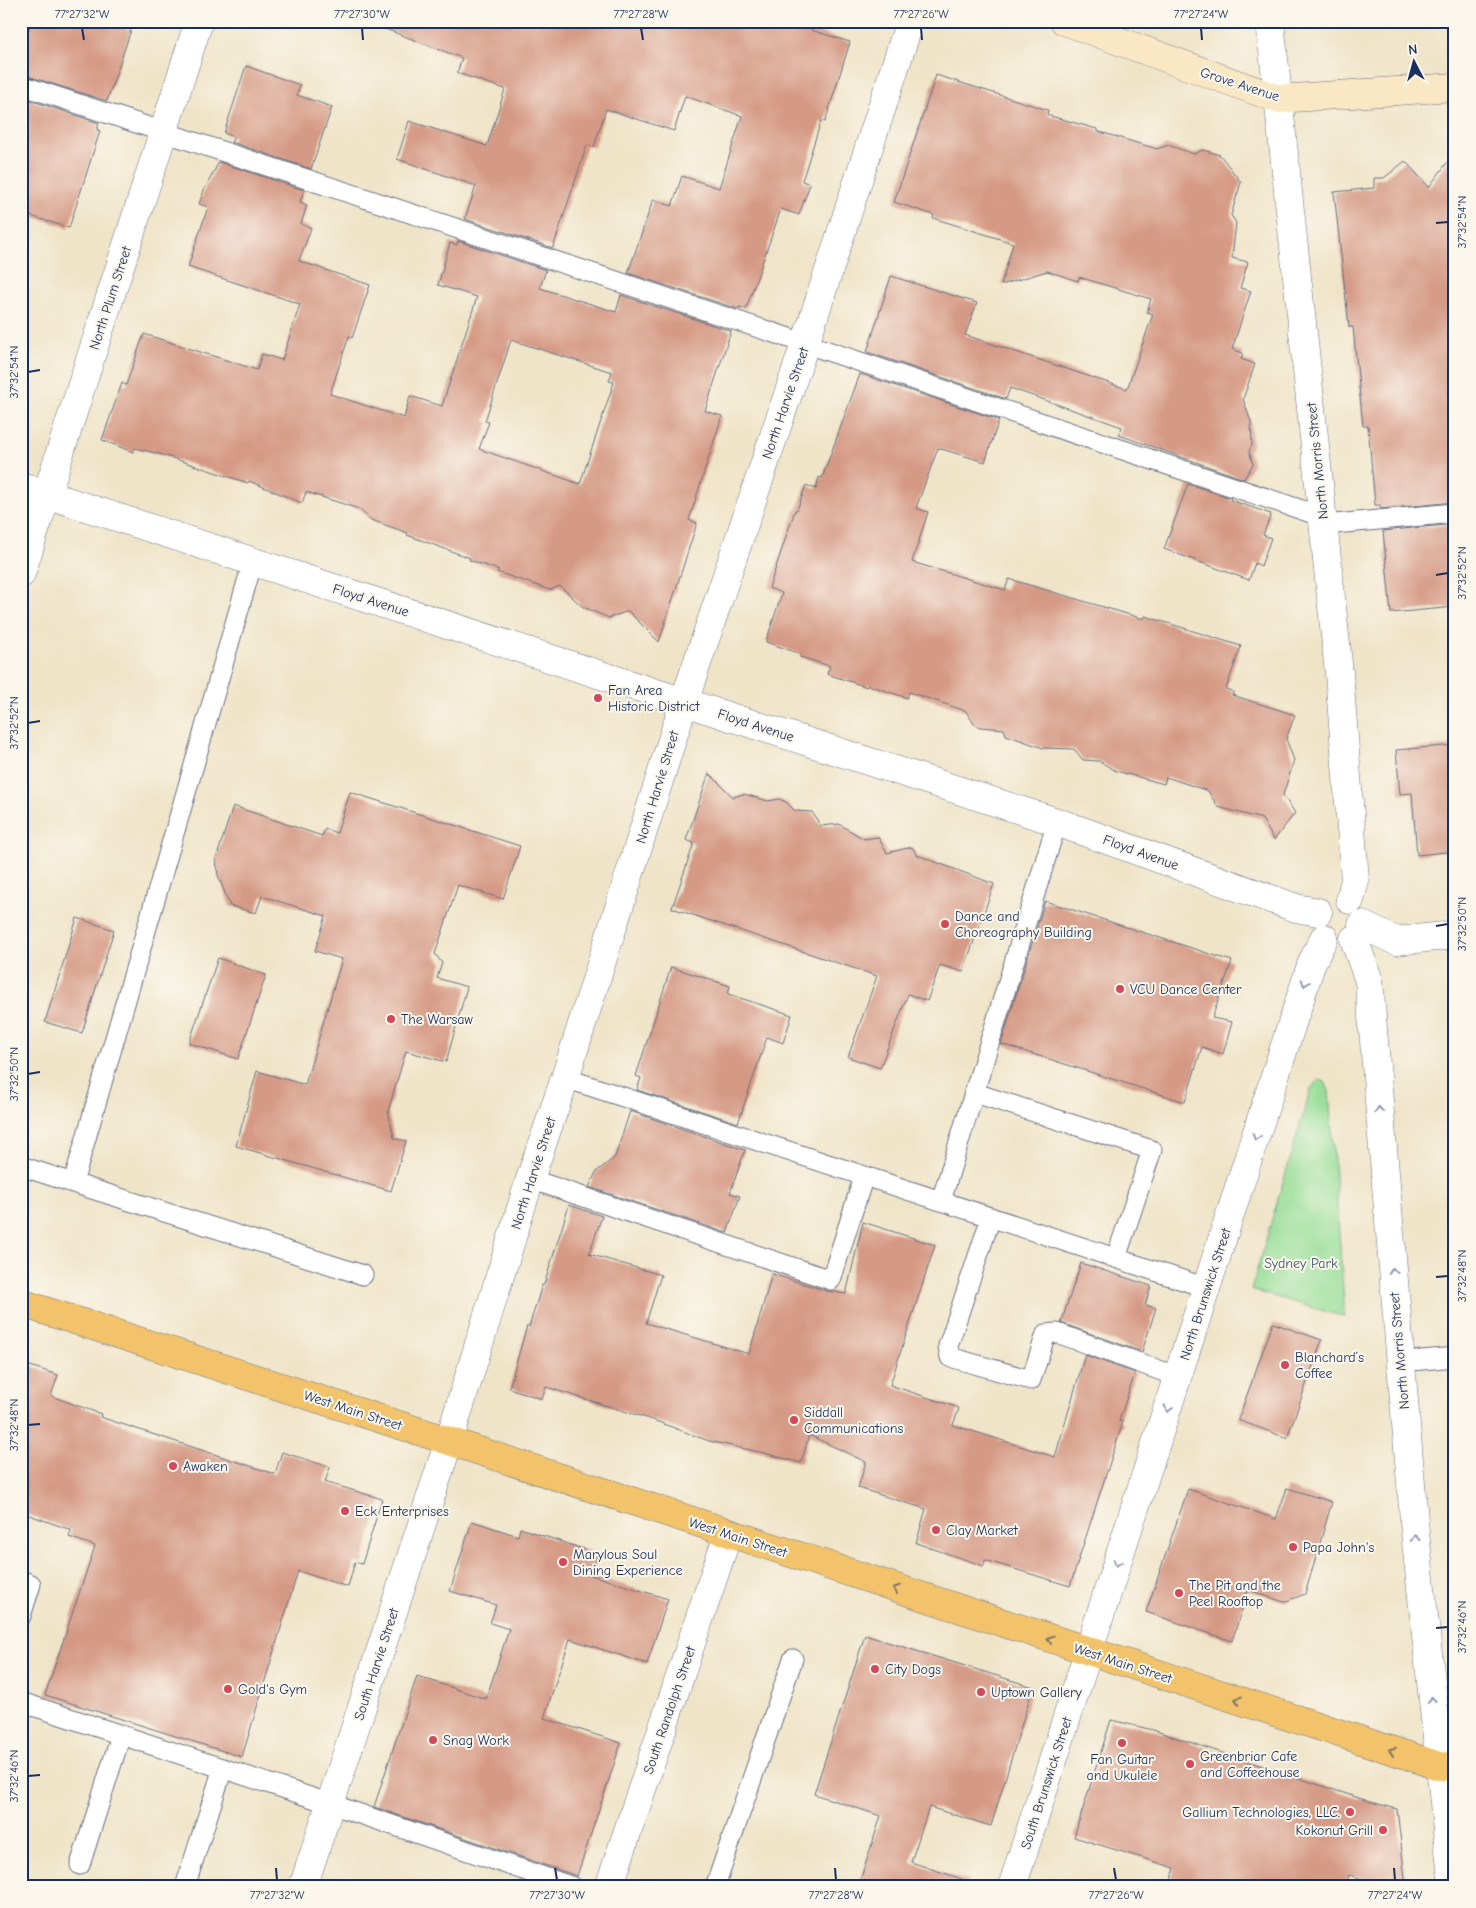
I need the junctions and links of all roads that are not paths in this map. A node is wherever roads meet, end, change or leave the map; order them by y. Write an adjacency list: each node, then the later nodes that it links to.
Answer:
1 (200, 21): 8 (street, North Plum Street)
2 (910, 21): 9 (street, North Harvie Street)
3 (1064, 21): 7 (street, Grove Avenue)
4 (1270, 21): 7 (street, North Morris Street)
5 (21, 86): 8 (lane)
6 (1455, 87): 7 (street, Grove Avenue)
7 (1278, 99): 13 (street, North Morris Street)
8 (163, 132): 9 (lane); 11 (street, North Plum Street)
9 (805, 344): 13 (lane); 16 (street, North Harvie Street)
10 (21, 486): 11 (street, Floyd Avenue)
11 (47, 495): 14 (street, Floyd Avenue); 15 (street, North Plum Street)
12 (1455, 513): 13 (lane)
13 (1324, 521): 18 (street, North Morris Street)
14 (253, 561): 16 (street, Floyd Avenue); 27 (lane)
15 (21, 574)
16 (684, 702): 17 (street, Floyd Avenue); 22 (street, North Harvie Street)
17 (1057, 822): 19 (street, Floyd Avenue); 23 (lane)
18 (1350, 900): 19 (street); 20 (street)
19 (1321, 925): 20 (street); 32 (street, North Brunswick Street, one-way to 32)
20 (1358, 932): 21 (street); 35 (street, North Morris Street, one-way to 20)
21 (1455, 935)
22 (565, 1078): 25 (lane); 26 (street, North Harvie Street)
23 (975, 1092): 28 (lane); 30 (lane)
24 (21, 1166): 27 (lane)
25 (864, 1176): 26 (lane); 28 (lane)
26 (530, 1179): 37 (street, North Harvie Street)
27 (73, 1183): 31 (lane)
28 (941, 1201): 29 (lane)
29 (991, 1217): 30 (lane); 36 (lane)
30 (1116, 1258): 32 (lane)
31 (363, 1275)
32 (1207, 1288): 36 (street, North Brunswick Street)
33 (21, 1303): 37 (main road, West Main Street)
34 (1455, 1357): 35 (lane)
35 (1400, 1362): 45 (street, North Morris Street, one-way to 35)
36 (1178, 1377): 41 (street, North Brunswick Street, one-way to 41)
37 (449, 1441): 38 (main road, West Main Street); 47 (street, South Harvie Street)
38 (728, 1534): 41 (main road, West Main Street, one-way to 38); 52 (street, South Randolph Street)
39 (21, 1580): 40 (lane)
40 (21, 1616)
41 (1088, 1651): 45 (main road, West Main Street, one-way to 41); 54 (street, South Brunswick Street)
42 (793, 1659): 53 (lane)
43 (21, 1702): 44 (lane)
44 (121, 1735): 46 (lane); 48 (lane)
45 (1447, 1766): 55 (street, North Morris Street)
46 (224, 1768): 47 (lane); 49 (lane)
47 (331, 1804): 50 (street, South Harvie Street); 51 (lane)
48 (80, 1865)
49 (185, 1887)
50 (303, 1887)
51 (573, 1887)
52 (609, 1887)
53 (715, 1887)
54 (1012, 1887)
55 (1452, 1887)

